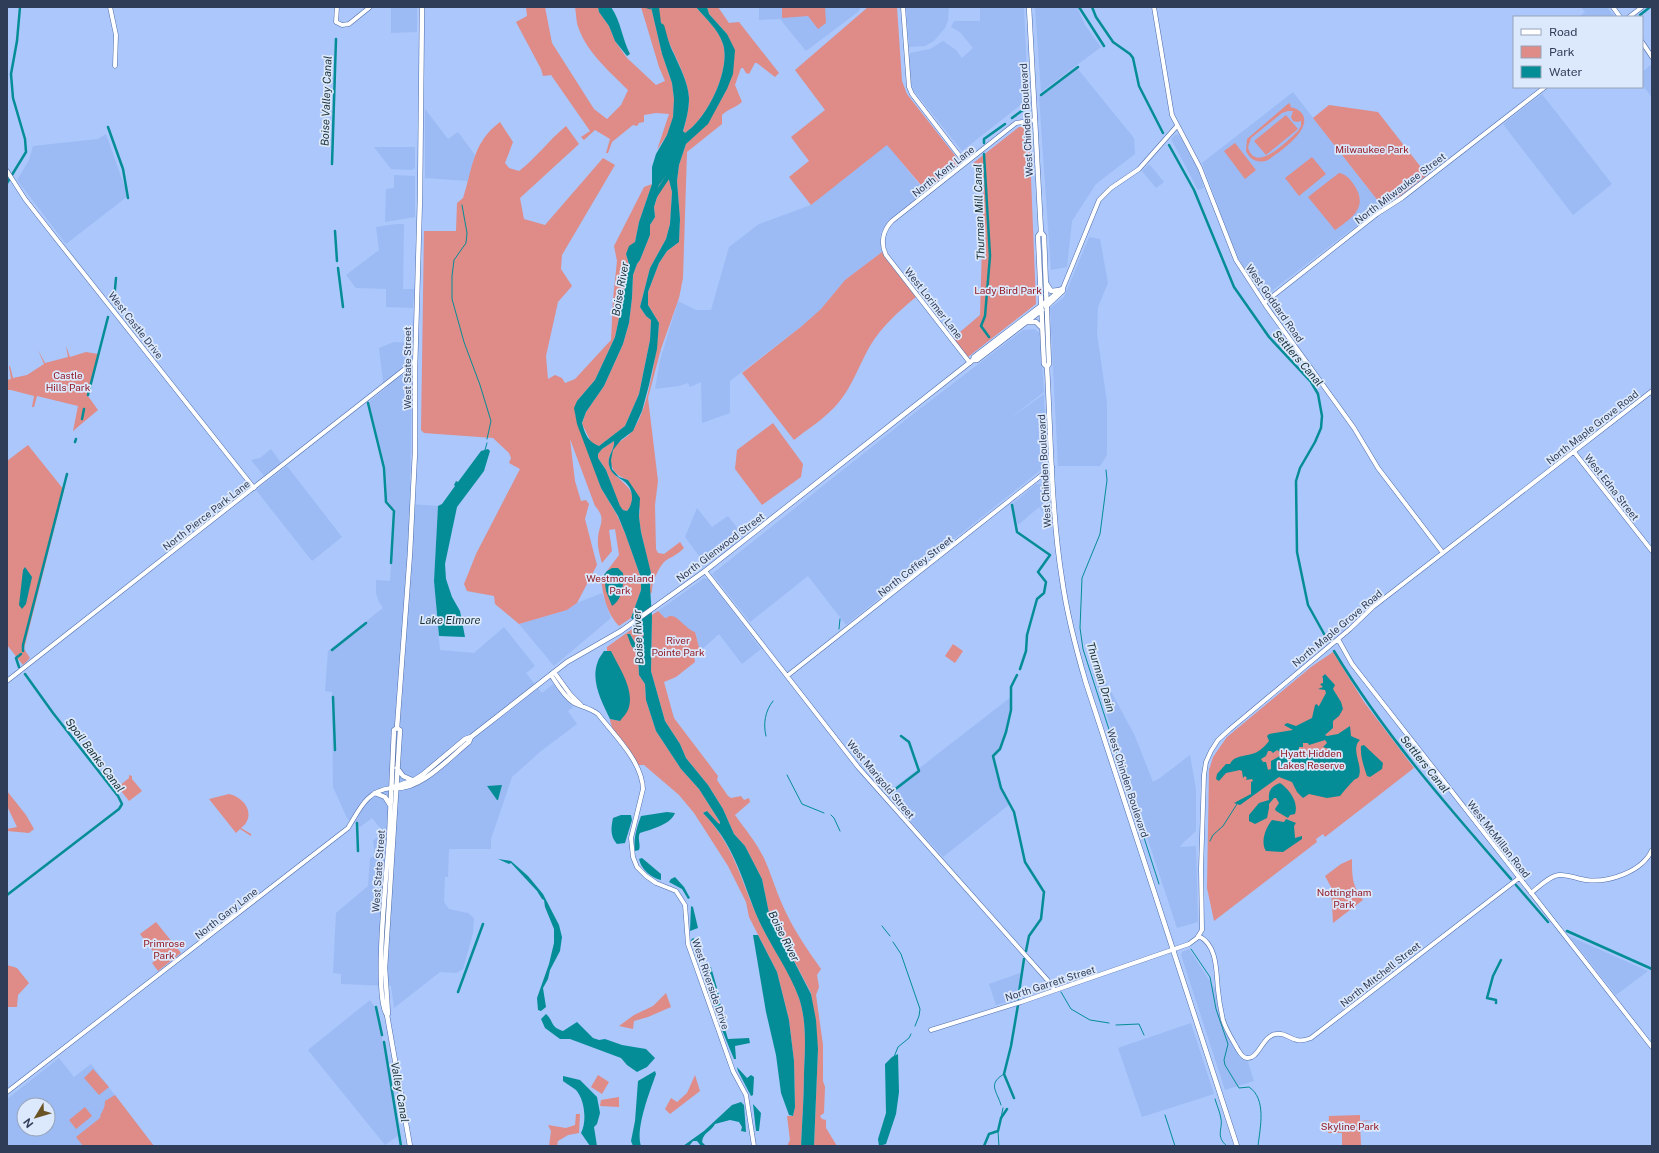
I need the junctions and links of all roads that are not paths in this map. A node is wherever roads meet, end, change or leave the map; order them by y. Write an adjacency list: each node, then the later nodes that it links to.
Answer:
1 (110, 7): 14 (street)
2 (337, 7): 3 (street)
3 (370, 7)
4 (422, 7): 29 (main road, West State Street)
5 (903, 7): 18 (street)
6 (1029, 7): 16 (main road, West Chinden Boulevard)
7 (1154, 7): 17 (street, West Goddard Road)
8 (1613, 7): 10 (street)
9 (1642, 7): 11 (street)
10 (1619, 16)
11 (1630, 16)
12 (1644, 48): 13 (street)
13 (1652, 57)
14 (115, 66)
15 (1544, 88): 24 (street, North Milwaukee Street)
16 (1035, 120): 18 (street, North Kent Lane); 20 (main road, West Chinden Boulevard)
17 (1177, 126): 23 (street, North Glenwood Street); 24 (street, West Goddard Road)
18 (965, 163): 21 (street, North Kent Lane)
19 (7, 171): 35 (street, West Castle Drive)
20 (1040, 232): 22 (main road, West Chinden Boulevard); 26 (main road, West Chinden Boulevard)
21 (885, 253): 30 (street, West Lorimer Lane)
22 (1045, 280): 23 (main road); 25 (main road, West Chinden Boulevard)
23 (1061, 289): 25 (street, North Glenwood Street)
24 (1264, 303): 37 (street, West Goddard Road)
25 (1046, 304): 26 (main road, North Glenwood Street); 31 (main road, West Chinden Boulevard)
26 (1041, 308): 27 (main road, North Glenwood Street); 28 (main road, West Chinden Boulevard); 30 (main road, North Glenwood Street)
27 (1025, 323): 28 (main road); 30 (main road, North Glenwood Street)
28 (1042, 330): 31 (main road, West Chinden Boulevard)
29 (415, 361): 35 (street, North Pierce Park Lane); 43 (main road, West State Street)
30 (971, 362): 38 (main road, North Glenwood Street)
31 (1047, 367): 34 (main road, West Chinden Boulevard)
32 (1652, 391): 33 (street, North Maple Grove Road)
33 (1574, 452): 36 (street, West Edna Street); 37 (street, North Maple Grove Road)
34 (1052, 467): 41 (street, North Coffey Street); 54 (main road, West Chinden Boulevard)
35 (254, 488): 42 (street, North Pierce Park Lane)
36 (1652, 551)
37 (1443, 553): 39 (street, North Maple Grove Road)
38 (705, 571): 40 (main road, North Glenwood Street); 41 (street, West Marigold Street)
39 (1338, 639): 51 (street, West McMillan Road); 53 (street, North Maple Grove Road)
40 (552, 674): 44 (main road, North Glenwood Street); 61 (street, West Riverside Drive)
41 (787, 676): 55 (street, West Marigold Street)
42 (7, 682)
43 (397, 728): 45 (main road, West State Street); 47 (main road, West State Street)
44 (471, 737): 46 (main road, North Glenwood Street); 47 (main road, North Glenwood Street)
45 (397, 767): 46 (main road); 47 (main road, West State Street)
46 (414, 780): 47 (main road, North Glenwood Street)
47 (395, 787): 48 (street, North Gary Lane); 49 (main road, West State Street); 56 (main road, West State Street)
48 (375, 793): 49 (main road); 59 (street, North Gary Lane)
49 (390, 805): 56 (main road, West State Street)
50 (1652, 850): 52 (street)
51 (1519, 878): 52 (street, West McMillan Road); 53 (street, North Mitchell Street)
52 (1531, 893): 58 (street, West McMillan Road)
53 (1199, 936): 54 (street)
54 (1173, 949): 55 (street, North Garrett Street); 62 (main road, West Chinden Boulevard)
55 (1054, 990): 57 (street, North Garrett Street)
56 (387, 1015): 60 (main road, West State Street)
57 (931, 1030)
58 (1652, 1047)
59 (7, 1092)
60 (410, 1146)
61 (754, 1146)
62 (1237, 1146)

